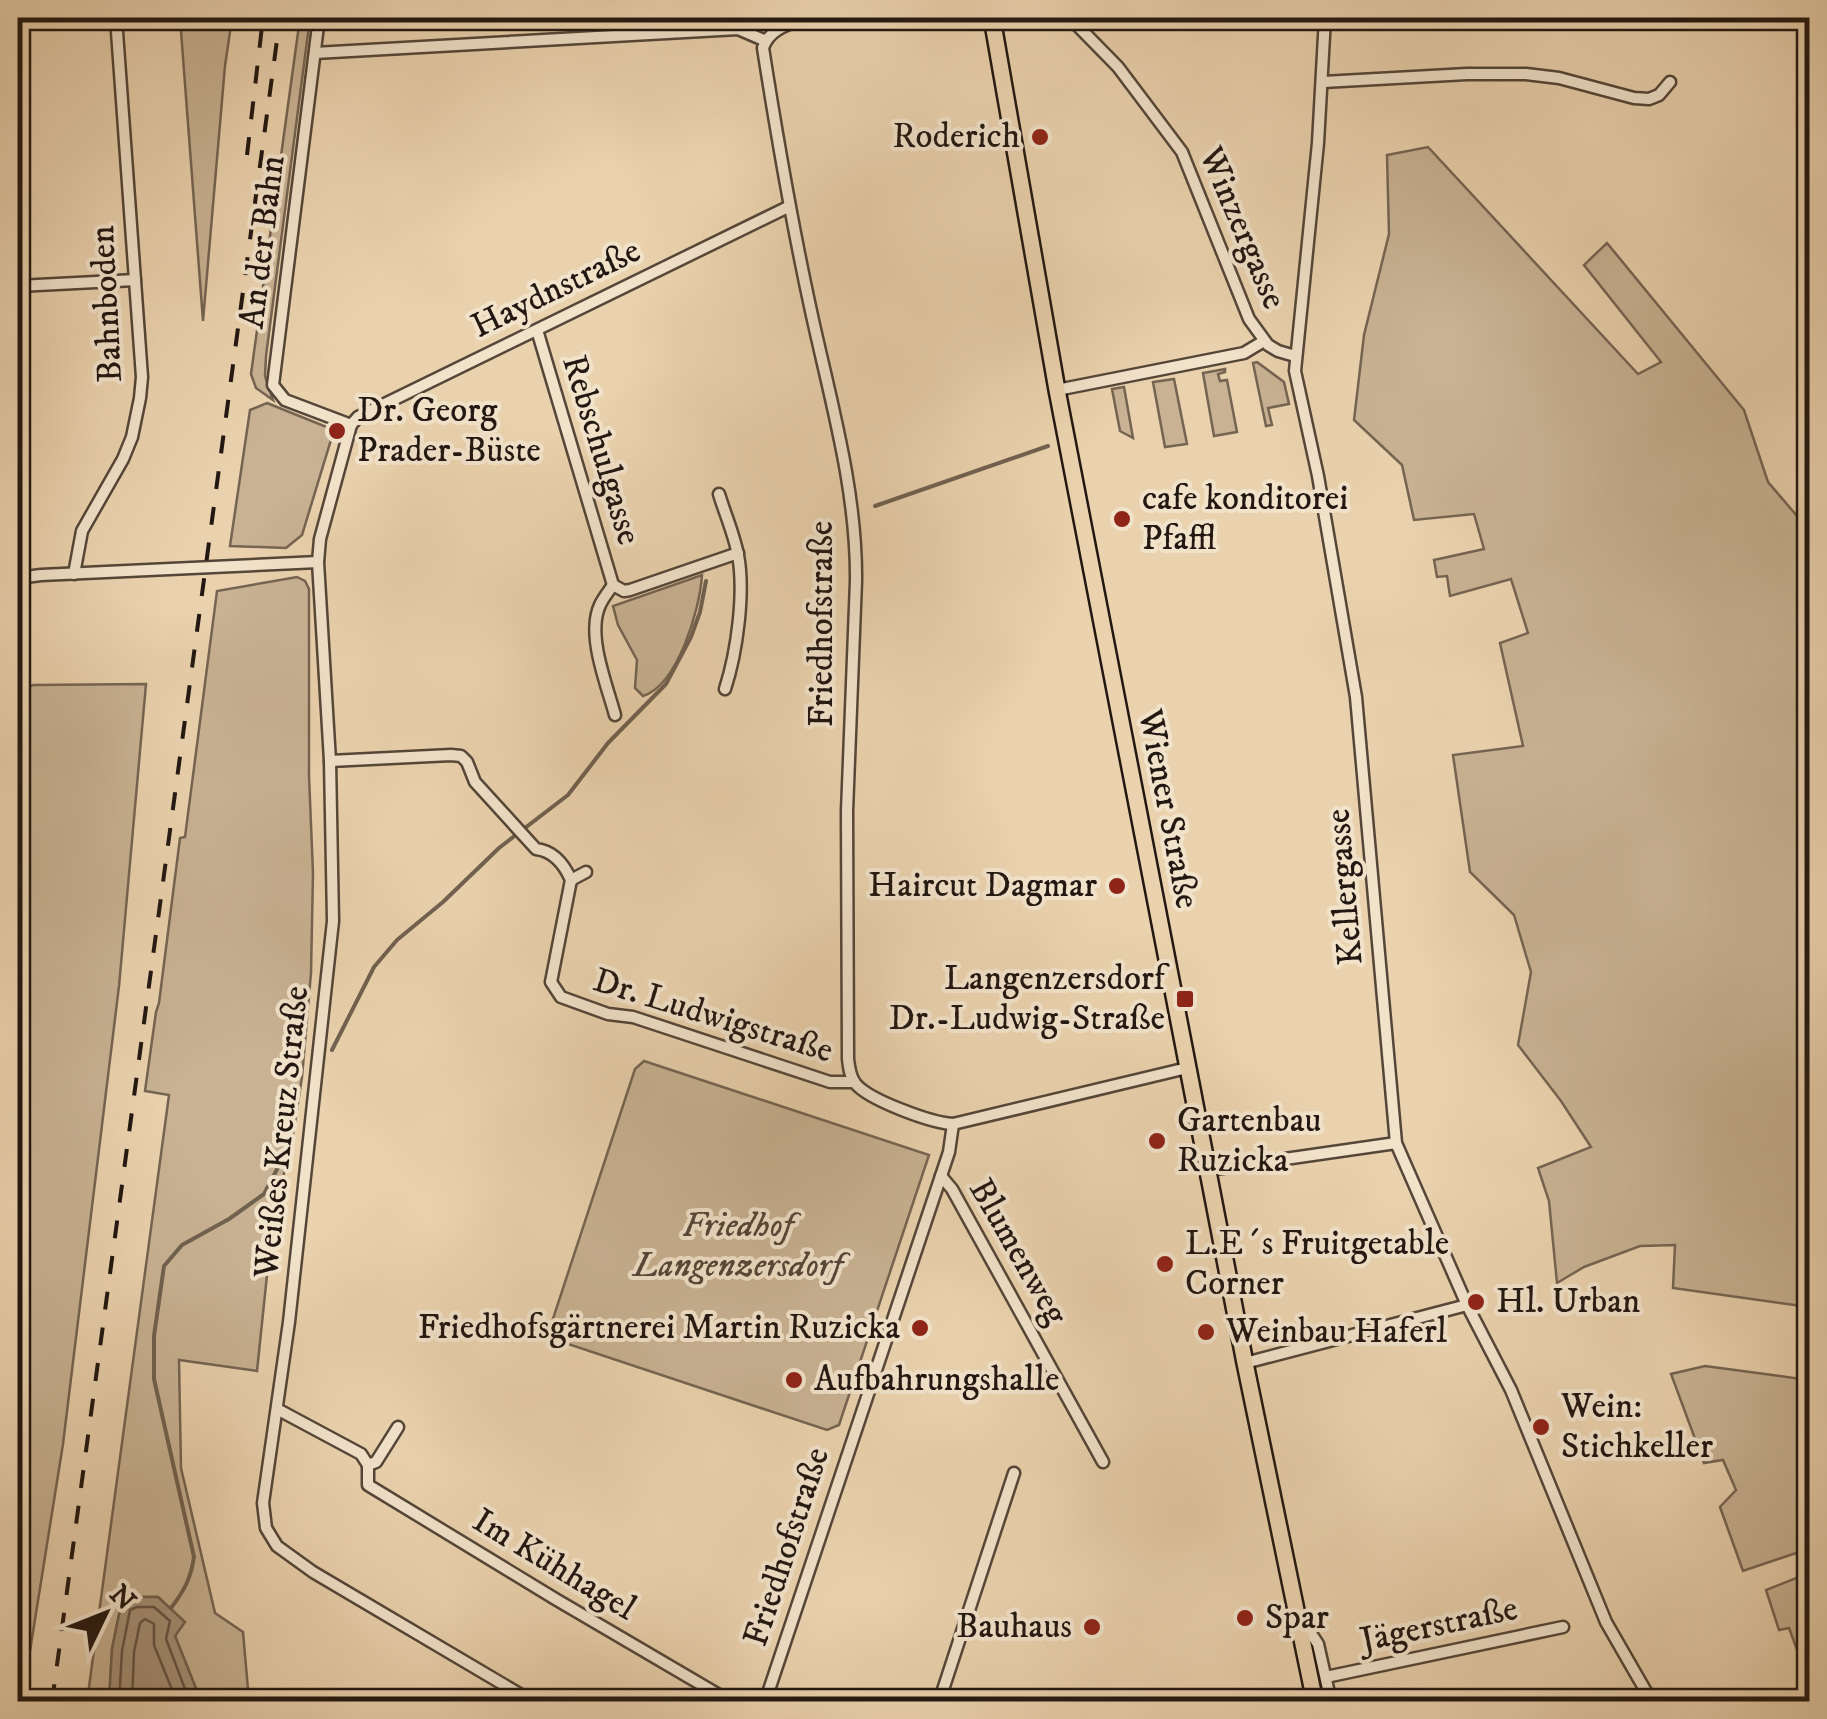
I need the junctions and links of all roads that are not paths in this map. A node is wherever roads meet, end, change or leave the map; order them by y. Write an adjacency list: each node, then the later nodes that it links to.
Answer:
1 (116, 18): 13 (street, Bahnboden)
2 (320, 18): 9 (street, An der Bahn)
3 (806, 18): 8 (street)
4 (992, 18): 18 (main road, Wiener Straße)
5 (1070, 18): 16 (street, Winzergasse)
6 (1325, 18): 10 (street, Kellergasse)
7 (737, 24): 8 (street); 9 (street)
8 (766, 41): 12 (street, Friedhofstraße)
9 (314, 53): 19 (street, An der Bahn)
10 (1323, 82): 11 (street); 17 (street, Kellergasse)
11 (1670, 82)
12 (788, 207): 15 (street, Haydnstraße); 32 (street, Friedhofstraße)
13 (135, 280): 14 (street); 23 (street, Bahnboden)
14 (18, 286)
15 (537, 330): 19 (street, Haydnstraße); 25 (street, Rebschulgasse)
16 (1264, 341): 17 (street, Winzergasse); 18 (street)
17 (1295, 356): 34 (street, Kellergasse)
18 (1056, 390): 31 (main road, Wiener Straße)
19 (351, 425): 22 (street, Weißes Kreuz Straße)
20 (719, 494): 21 (street)
21 (738, 553): 25 (street, Rebschulgasse); 26 (street)
22 (318, 562): 23 (street); 28 (street, Weißes Kreuz Straße)
23 (74, 574): 24 (street)
24 (18, 578)
25 (613, 585): 27 (street, Rebschulgasse)
26 (726, 689)
27 (615, 715)
28 (330, 761): 30 (street); 39 (street, Weißes Kreuz Straße)
29 (586, 872): 30 (street)
30 (571, 880): 32 (street, Dr. Ludwigstraße)
31 (1187, 1068): 33 (street); 35 (main road, Wiener Straße)
32 (854, 1082): 33 (street, Dr. Ludwigstraße)
33 (953, 1124): 36 (street, Friedhofstraße)
34 (1396, 1143): 35 (street); 37 (street, Kellergasse)
35 (1208, 1170): 38 (main road, Wiener Straße)
36 (941, 1176): 41 (street, Blumenweg); 49 (street, Friedhofstraße)
37 (1466, 1305): 38 (street); 54 (street, Kellergasse)
38 (1245, 1363): 44 (main road, Wiener Straße)
39 (277, 1409): 42 (street, Im Kühhagel); 47 (street, Weißes Kreuz Straße)
40 (398, 1427): 42 (street)
41 (1103, 1462)
42 (368, 1465): 48 (street, Im Kühhagel)
43 (1014, 1473): 50 (street)
44 (1295, 1610): 46 (street, Wiener Straße); 51 (main road, Wiener Straße); 52 (main road, Wiener Straße)
45 (1562, 1627): 46 (street, Jägerstraße)
46 (1326, 1678): 53 (street, Wiener Straße)
47 (533, 1702)
48 (730, 1702)
49 (766, 1702)
50 (939, 1702)
51 (1305, 1702)
52 (1315, 1702)
53 (1331, 1702)
54 (1652, 1702)

